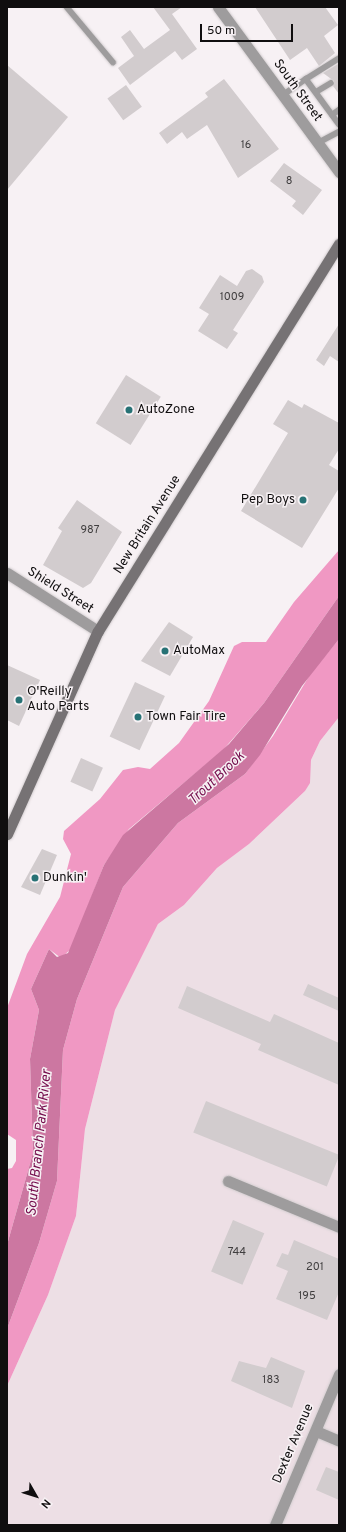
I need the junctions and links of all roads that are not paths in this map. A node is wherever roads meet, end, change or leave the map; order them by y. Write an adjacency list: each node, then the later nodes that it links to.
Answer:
1 (67, 7): 4 (lane)
2 (218, 7): 8 (street, South Street)
3 (339, 58): 5 (lane)
4 (113, 62)
5 (306, 79): 7 (lane); 8 (lane)
6 (331, 83): 7 (lane)
7 (316, 92): 10 (lane)
8 (283, 95): 13 (street, South Street)
9 (339, 110): 10 (lane)
10 (332, 115): 11 (lane)
11 (339, 124)
12 (339, 132): 13 (lane)
13 (318, 143): 14 (street, South Street)
14 (339, 172)
15 (339, 244): 17 (main road, New Britain Avenue)
16 (7, 573): 17 (street, Shield Street)
17 (98, 631): 18 (main road, New Britain Avenue)
18 (7, 834)
19 (228, 1180): 20 (street)
20 (339, 1227)
21 (339, 1374): 22 (street, Dexter Avenue)
22 (316, 1431): 23 (street); 24 (street, Dexter Avenue)
23 (339, 1441)
24 (275, 1525)

